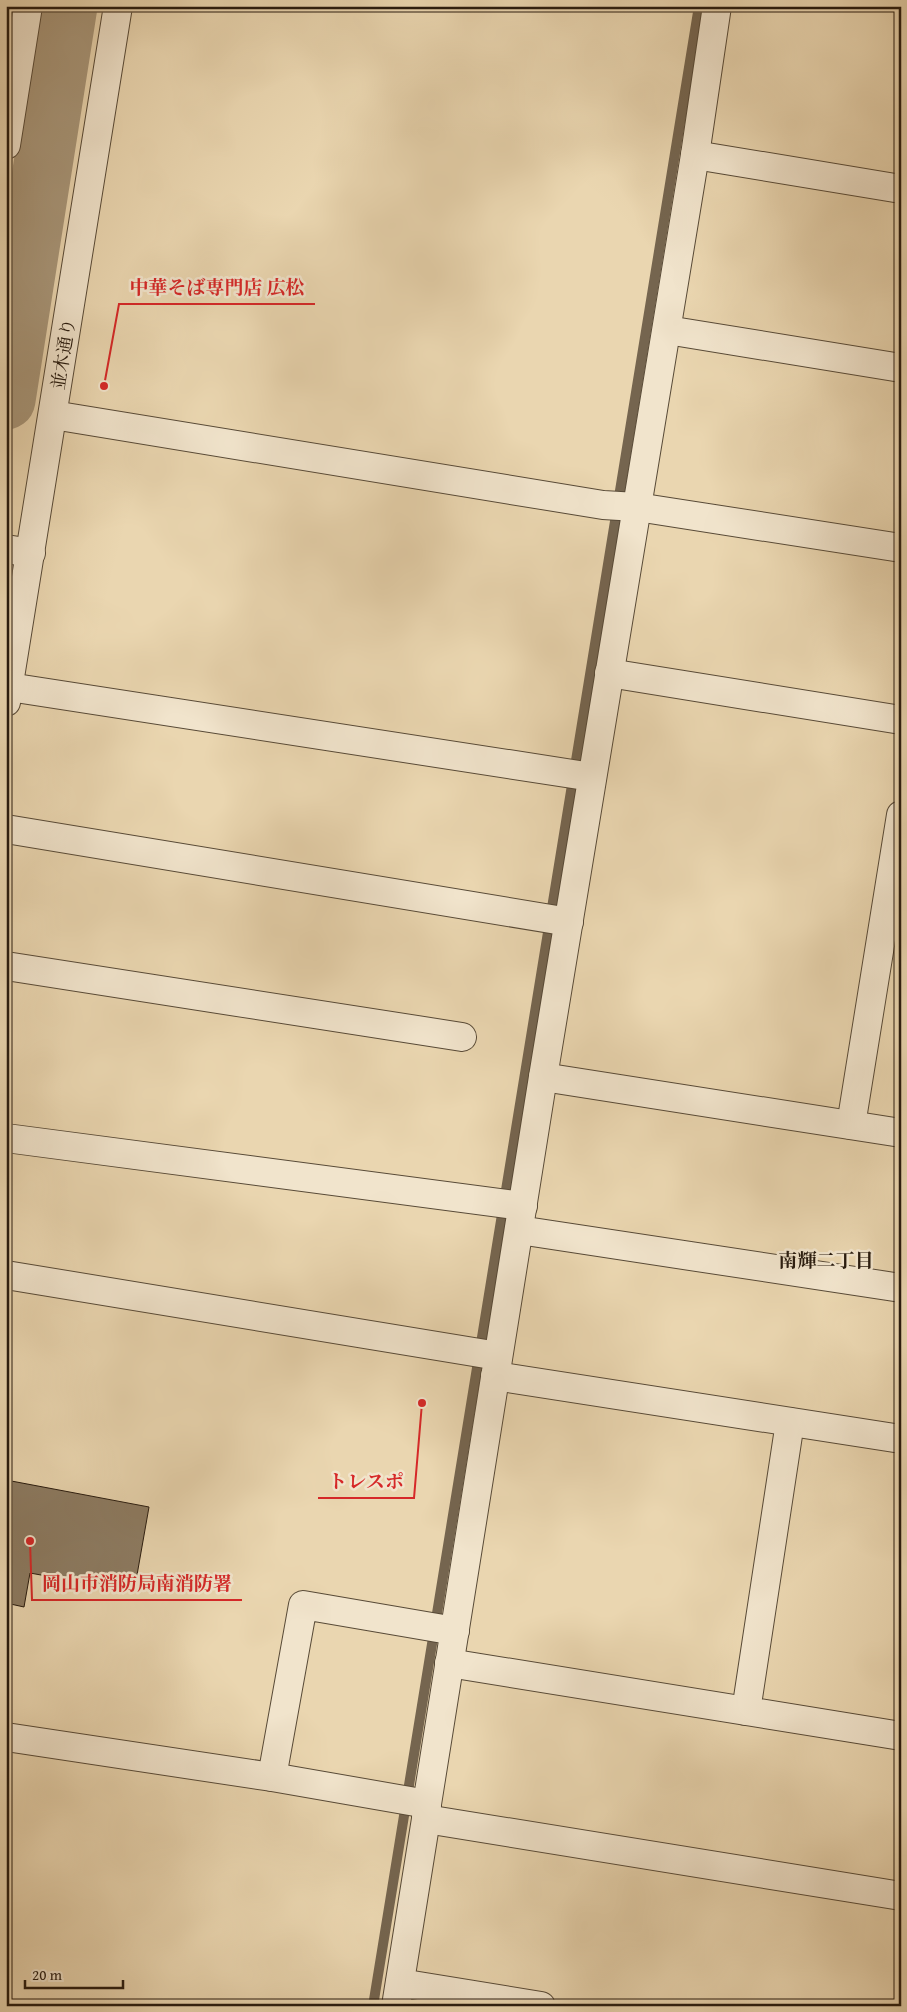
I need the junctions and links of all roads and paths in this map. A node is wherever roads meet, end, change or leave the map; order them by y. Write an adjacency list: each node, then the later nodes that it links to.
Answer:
1 (28, 6): 4 (street)
2 (118, 6): 9 (street, 並木通り)
3 (717, 6): 5 (street)
4 (6, 145)
5 (695, 155): 6 (street); 7 (street)
6 (901, 189)
7 (666, 330): 8 (street); 10 (street)
8 (901, 368)
9 (53, 415): 10 (street); 12 (street, 並木通り)
10 (622, 506): 11 (street); 13 (street)
11 (901, 548)
12 (18, 551): 14 (street, 並木通り)
13 (609, 674): 15 (street); 16 (street)
14 (8, 695): 16 (street)
15 (901, 720)
16 (578, 775): 19 (street)
17 (901, 814): 23 (street)
18 (6, 829): 19 (street)
19 (556, 920): 22 (street)
20 (6, 966): 21 (street)
21 (462, 1037)
22 (543, 1077): 23 (street); 26 (street)
23 (851, 1125): 24 (street)
24 (901, 1132)
25 (6, 1138): 26 (street)
26 (512, 1210): 28 (street); 29 (street)
27 (6, 1275): 29 (street)
28 (901, 1288)
29 (487, 1360): 30 (street); 32 (street)
30 (790, 1422): 31 (street); 34 (street)
31 (901, 1440)
32 (441, 1629): 33 (street); 37 (street)
33 (449, 1663): 34 (street); 38 (street)
34 (746, 1711): 35 (street)
35 (901, 1736)
36 (6, 1737): 37 (street)
37 (272, 1777): 38 (street)
38 (416, 1806): 39 (street); 40 (street)
39 (901, 1896)
40 (398, 1994): 41 (street)
41 (541, 2006)

